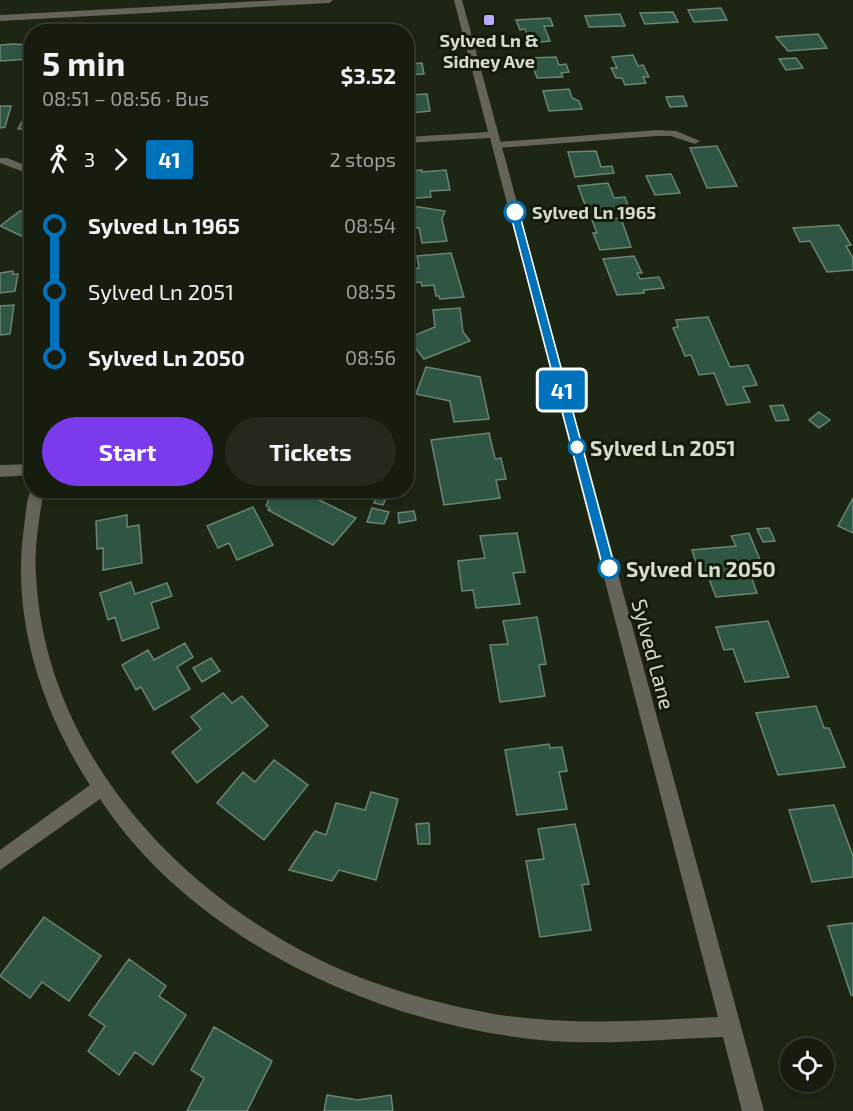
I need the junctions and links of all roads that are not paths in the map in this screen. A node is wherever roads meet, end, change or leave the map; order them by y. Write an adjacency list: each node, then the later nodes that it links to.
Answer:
1 (329, 0): 3 (street)
2 (458, 0): 5 (street, Sylved Lane)
3 (0, 18)
4 (414, 140): 5 (street)
5 (496, 140): 6 (street); 14 (street, Sylved Lane)
6 (696, 141)
7 (3, 160): 8 (street)
8 (24, 169)
9 (24, 470): 10 (street)
10 (0, 471)
11 (36, 498): 12 (street)
12 (101, 788): 13 (street); 14 (street)
13 (0, 861)
14 (731, 1027): 15 (street, Sylved Lane)
15 (753, 1111)

